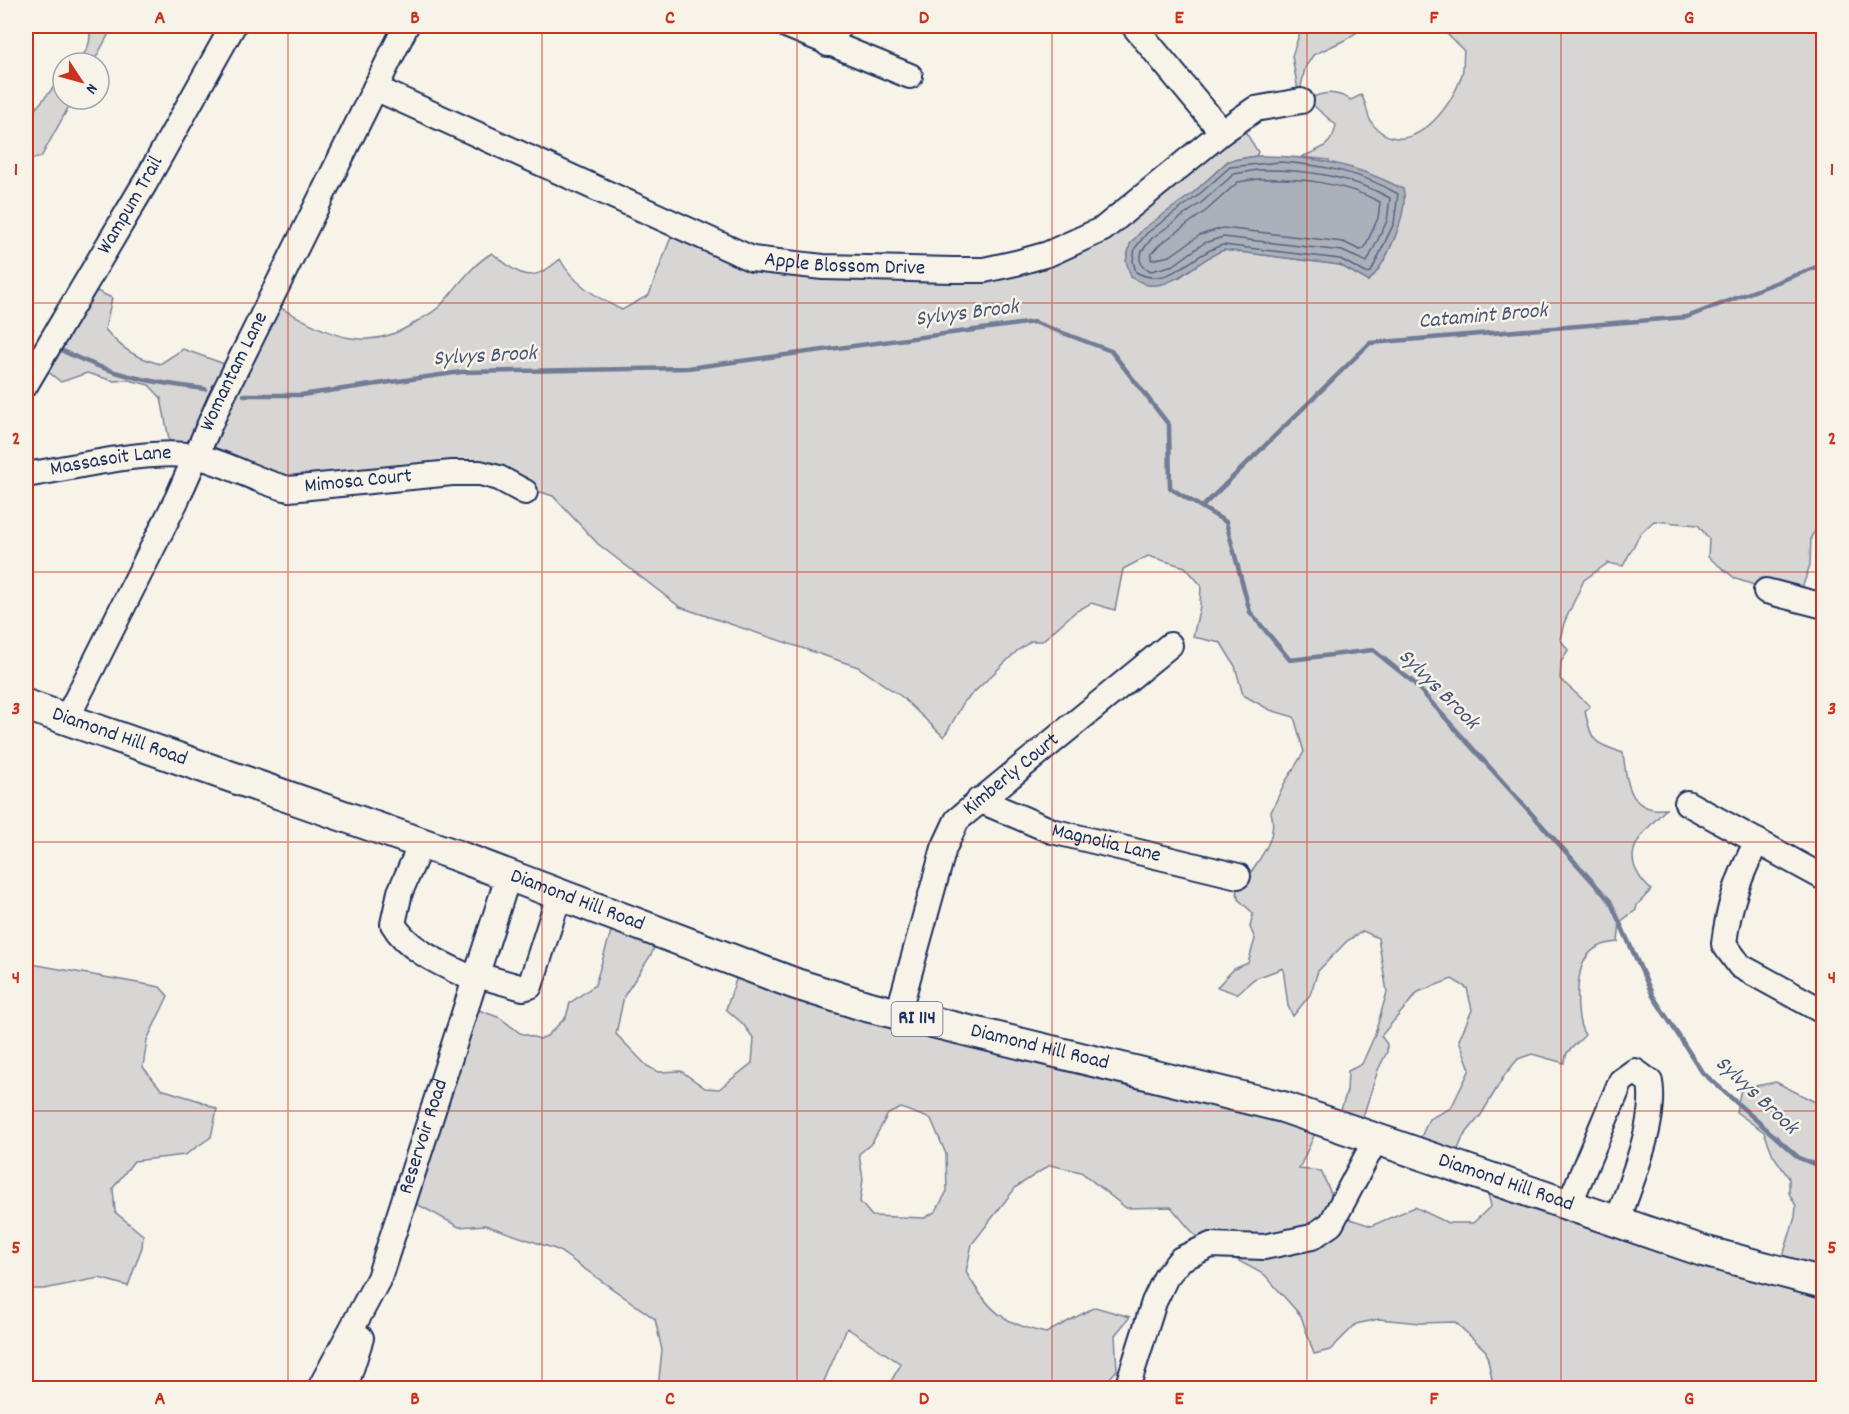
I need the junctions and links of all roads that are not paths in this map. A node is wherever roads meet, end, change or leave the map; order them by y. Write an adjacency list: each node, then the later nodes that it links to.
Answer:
1 (233, 26): 10 (street, Wampum Trail)
2 (406, 26): 7 (street, Womantam Lane)
3 (788, 26): 5 (street)
4 (1134, 26): 9 (street)
5 (834, 35): 6 (street)
6 (910, 76)
7 (375, 88): 9 (street, Apple Blossom Drive); 11 (street, Womantam Lane)
8 (1301, 101): 9 (street, Apple Blossom Drive)
9 (1222, 132)
10 (26, 384)
11 (196, 456): 12 (street, Massasoit Lane); 13 (street, Mimosa Court); 18 (street, Womantam Lane)
12 (26, 475)
13 (525, 492)
14 (1766, 591): 15 (street)
15 (1824, 606)
16 (1170, 645): 19 (street, Kimberly Court)
17 (26, 705): 18 (main road, Diamond Hill Road / RI 114)
18 (66, 720): 22 (main road, Diamond Hill Road / RI 114)
19 (979, 800): 23 (street, Magnolia Lane); 29 (street, Kimberly Court)
20 (1687, 803): 21 (street)
21 (1757, 841): 25 (street); 28 (street)
22 (422, 844): 24 (main road, Diamond Hill Road / RI 114); 27 (street)
23 (1238, 876)
24 (508, 877): 26 (main road, Diamond Hill Road / RI 114); 27 (street, Reservoir Road)
25 (1824, 878)
26 (559, 896): 27 (street); 29 (main road, Diamond Hill Road / RI 114)
27 (476, 977): 33 (street, Reservoir Road)
28 (1824, 1012)
29 (898, 1014): 30 (main road, Diamond Hill Road / RI 114)
30 (1376, 1139): 31 (main road, Diamond Hill Road / RI 114); 37 (street)
31 (1569, 1205): 32 (main road, Diamond Hill Road / RI 114); 32 (street)
32 (1618, 1220): 34 (main road, Diamond Hill Road / RI 114)
33 (379, 1278): 35 (street, Reservoir Road); 36 (street)
34 (1824, 1283)
35 (320, 1389)
36 (345, 1389)
37 (1126, 1389)

